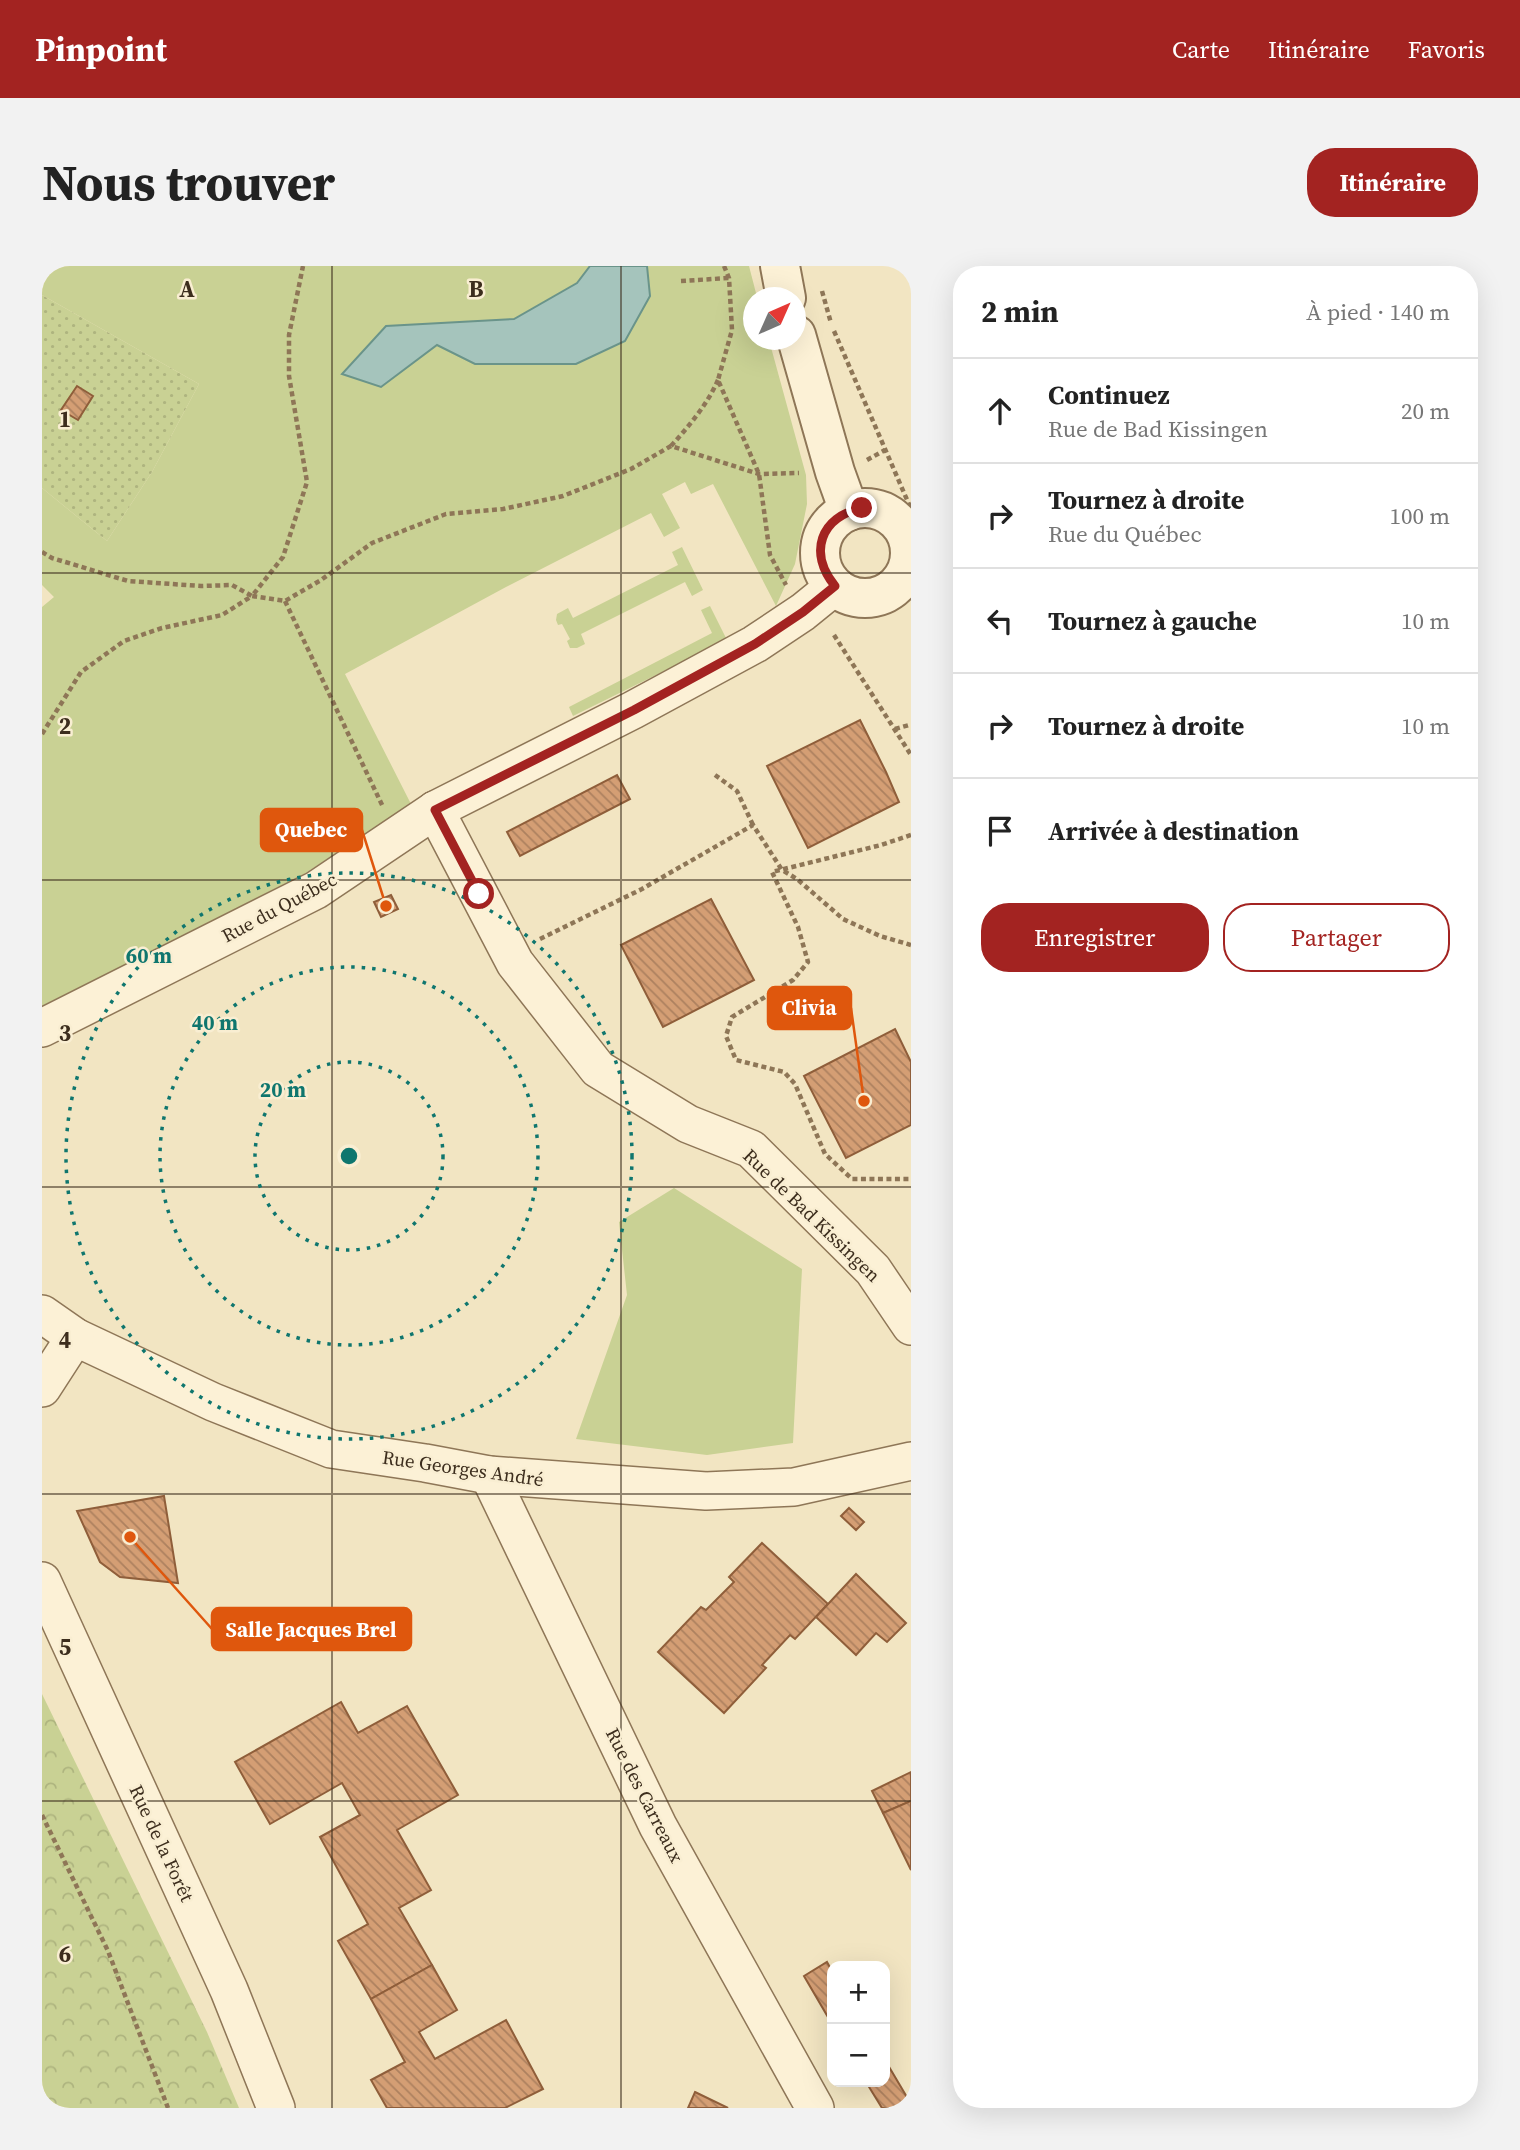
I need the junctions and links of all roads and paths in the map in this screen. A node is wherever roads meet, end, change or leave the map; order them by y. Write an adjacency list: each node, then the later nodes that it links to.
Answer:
1 (303, 266): 21 (path)
2 (724, 266): 4 (path)
3 (780, 266): 6 (street)
4 (729, 278): 5 (path); 9 (path)
5 (681, 281)
6 (784, 287)
7 (822, 289): 11 (path)
8 (800, 350): 16 (street)
9 (718, 380): 10 (path); 14 (path)
10 (671, 446): 14 (path); 22 (path)
11 (885, 450): 12 (path); 15 (path)
12 (858, 465)
13 (804, 473): 14 (path)
14 (759, 474): 19 (path)
15 (911, 509)
16 (849, 511): 18 (street); 20 (street)
17 (42, 552): 21 (path)
18 (835, 586): 20 (street); 29 (street, Rue du Québec)
19 (788, 589)
20 (904, 591)
21 (252, 596): 22 (path); 26 (path)
22 (285, 601): 32 (path)
23 (834, 635): 25 (path)
24 (909, 725): 25 (path)
25 (895, 729): 27 (path)
26 (42, 734)
27 (911, 755)
28 (715, 775): 30 (path)
29 (435, 810): 32 (street, Rue du Québec); 35 (street, Rue de Bad Kissingen)
30 (753, 825): 33 (path); 35 (path)
31 (911, 835): 33 (path)
32 (397, 836): 36 (street, Rue du Québec)
33 (782, 870): 34 (path); 37 (path)
34 (911, 945)
35 (510, 954): 39 (street, Rue de Bad Kissingen)
36 (42, 1028)
37 (911, 1179)
38 (42, 1314): 40 (street, Rue Georges André)
39 (911, 1326)
40 (75, 1337): 41 (street); 43 (street, Rue Georges André)
41 (42, 1388)
42 (911, 1461): 43 (street, Rue Georges André)
43 (489, 1475): 48 (street, Rue des Carreaux)
44 (42, 1581): 47 (street, Rue de la Forêt)
45 (42, 1815): 46 (path)
46 (168, 2108)
47 (276, 2108)
48 (815, 2108)

